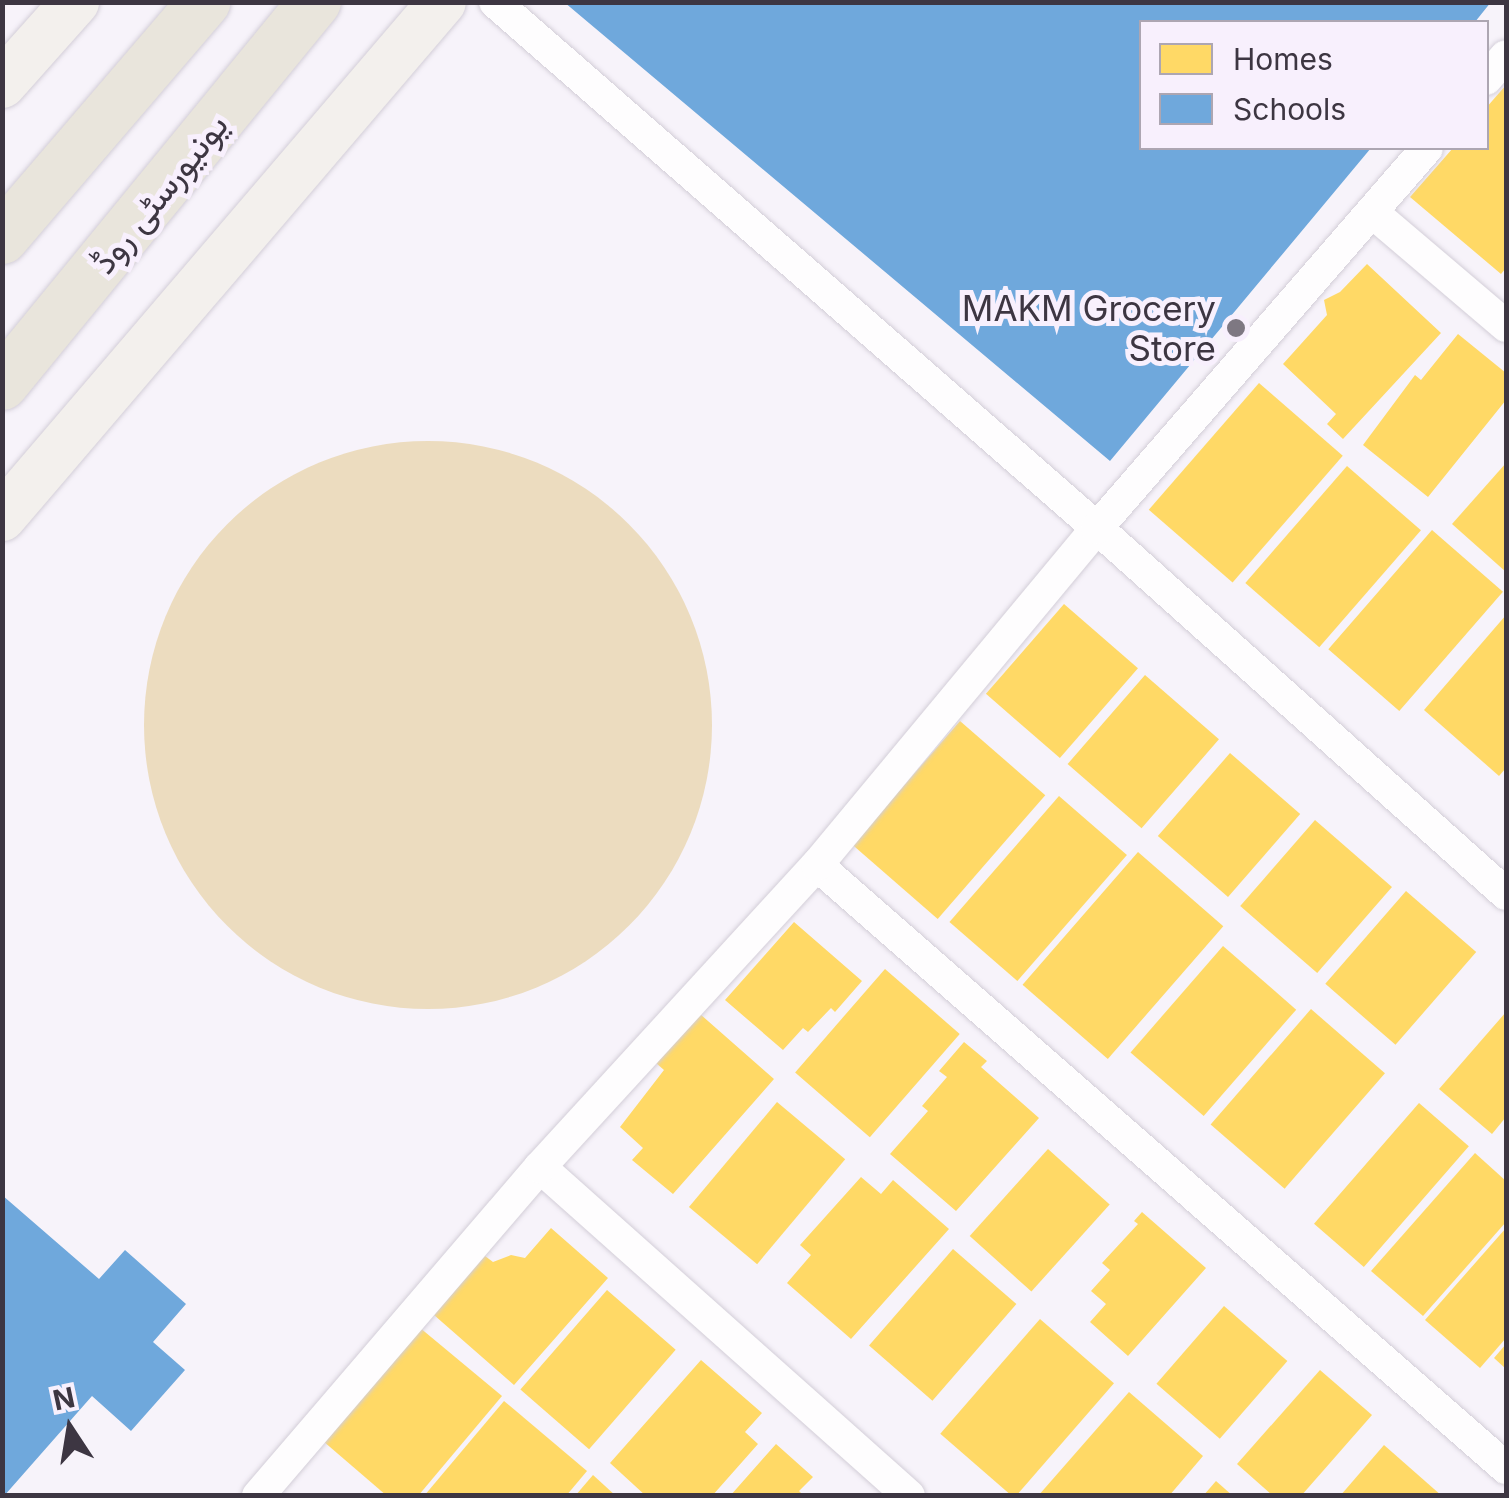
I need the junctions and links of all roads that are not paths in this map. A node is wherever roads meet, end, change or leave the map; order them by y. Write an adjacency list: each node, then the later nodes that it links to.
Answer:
1 (76, 2): 8 (street)
2 (204, 2): 11 (main road)
3 (315, 2): 13 (main road, یونیورسٹی روڈ)
4 (442, 2): 14 (street)
5 (496, 2): 15 (street)
6 (1506, 56): 7 (street)
7 (1489, 76)
8 (2, 84)
9 (1426, 150): 10 (street)
10 (1372, 212): 12 (street); 15 (street)
11 (2, 238)
12 (1506, 326)
13 (2, 384)
14 (2, 518)
15 (1097, 528): 16 (street); 17 (street)
16 (817, 865): 18 (street); 19 (street)
17 (1506, 894)
18 (540, 1167): 20 (street); 21 (street)
19 (1506, 1468)
20 (269, 1492)
21 (909, 1496)

